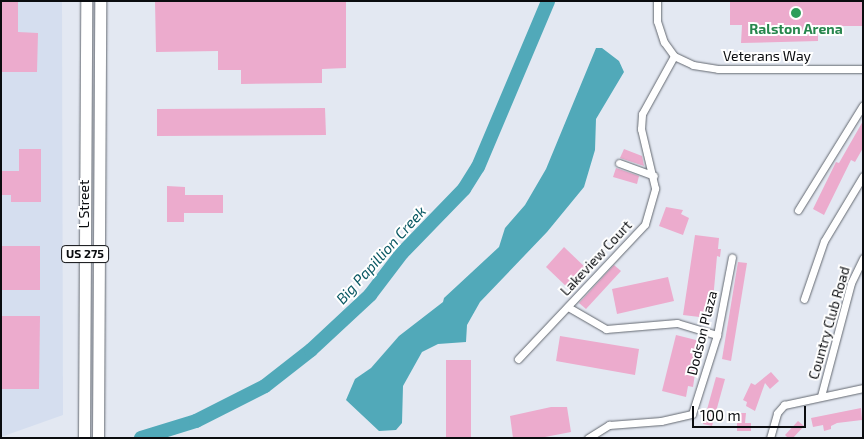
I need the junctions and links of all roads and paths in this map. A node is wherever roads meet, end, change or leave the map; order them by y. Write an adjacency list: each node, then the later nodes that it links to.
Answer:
1 (86, 1): 19 (main road, L Street / US 275)
2 (657, 1): 4 (street)
3 (100, 3): 20 (main road, L Street / US 275)
4 (674, 56): 5 (street, Veterans Way); 8 (street, Lakeview Court)
5 (863, 70)
6 (863, 105): 10 (street)
7 (619, 164): 8 (street)
8 (654, 176): 14 (street, Lakeview Court)
9 (863, 176): 13 (street)
10 (798, 210)
11 (732, 257): 15 (street, Dodson Plaza)
12 (863, 258): 18 (street, Country Club Road)
13 (804, 299)
14 (568, 307): 15 (street); 16 (street, Lakeview Court)
15 (717, 335): 21 (street, Dodson Plaza)
16 (518, 359)
17 (863, 388): 18 (street)
18 (821, 396): 22 (street)
19 (84, 438)
20 (98, 438)
21 (588, 438)
22 (770, 438)

